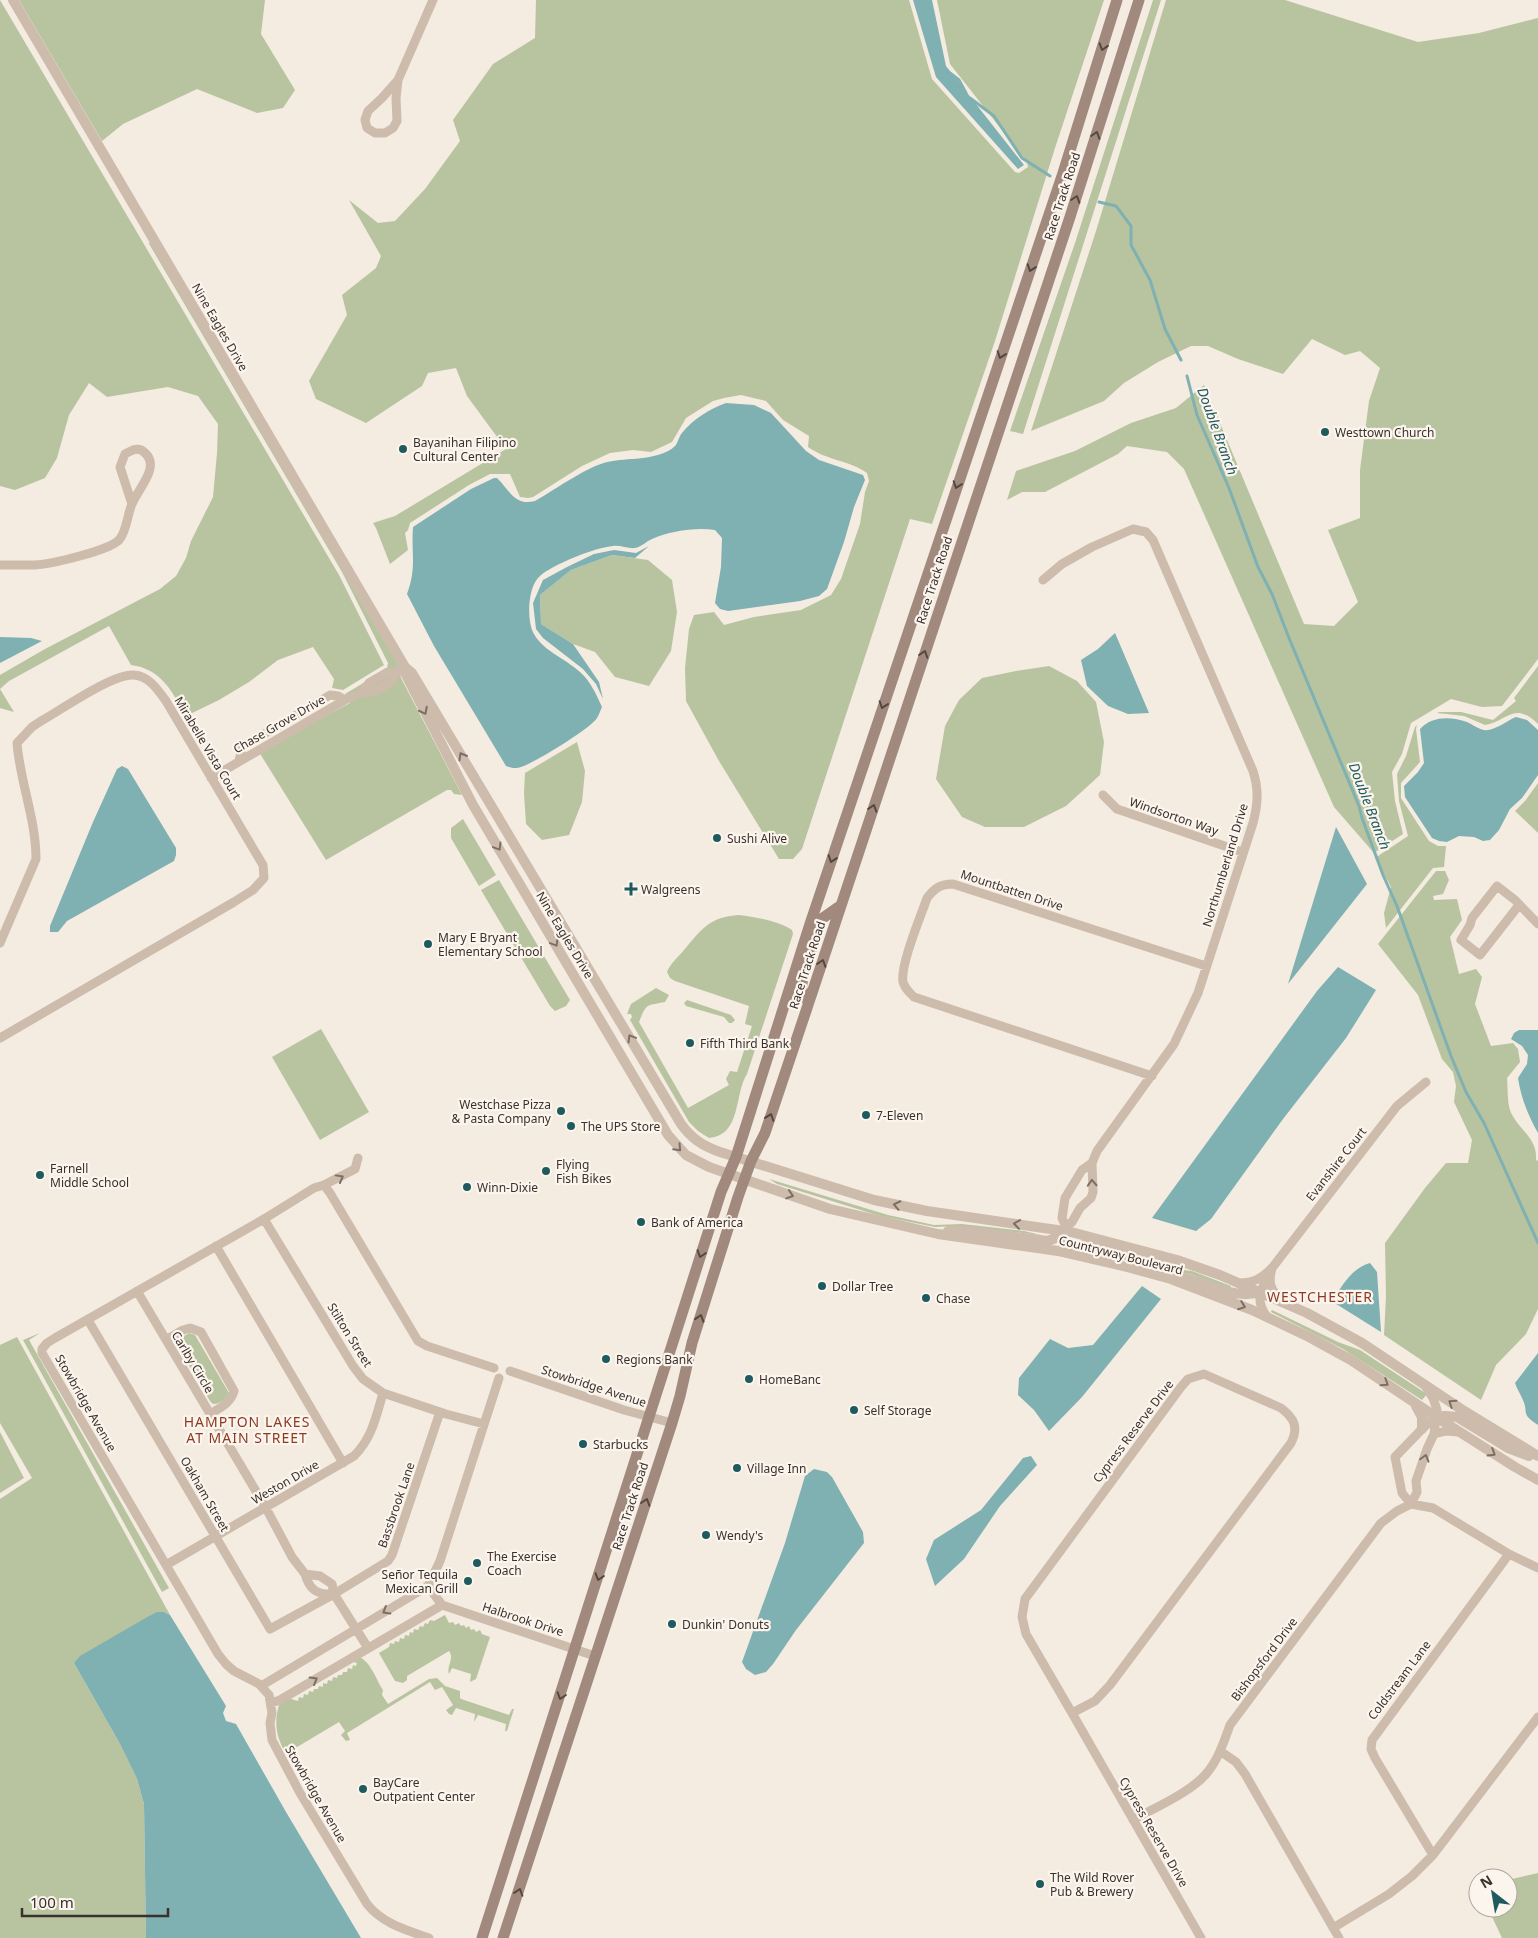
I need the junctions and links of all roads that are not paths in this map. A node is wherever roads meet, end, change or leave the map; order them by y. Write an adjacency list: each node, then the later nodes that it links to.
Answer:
1 (14, 0): 13 (street, Nine Eagles Drive)
2 (433, 0): 5 (street)
3 (1117, 0): 6 (main road, Race Track Road, one-way to 6)
4 (1138, 0): 7 (main road, Race Track Road)
5 (398, 80): 5 (street)
6 (1086, 100): 7 (main road); 8 (main road, Race Track Road, one-way to 8)
7 (1105, 106): 9 (main road, Race Track Road, one-way to 7)
8 (973, 439): 9 (main road); 21 (main road, Race Track Road, one-way to 21)
9 (994, 444): 20 (main road, Race Track Road, one-way to 9)
10 (132, 504): 10 (street); 11 (street)
11 (0, 565)
12 (1042, 580): 18 (street, Northumberland Drive)
13 (405, 667): 14 (street, Chase Grove Drive); 16 (street, Nine Eagles Drive, one-way to 13); 17 (street, Nine Eagles Drive, one-way to 17)
14 (211, 778): 23 (street, Mirabelle Vista Court); 26 (street, Mirabelle Vista Court)
15 (1103, 796): 18 (street, Windsorton Way)
16 (486, 798): 17 (street); 29 (street, Nine Eagles Drive, one-way to 16)
17 (473, 805): 33 (street, Nine Eagles Drive, one-way to 33)
18 (1242, 852): 24 (street, Northumberland Drive)
19 (1519, 905): 19 (street); 22 (street)
20 (840, 906): 21 (main road); 25 (main road, Race Track Road, one-way to 20)
21 (810, 924): 25 (main road); 29 (main road, Race Track Road)
22 (1538, 924)
23 (0, 943)
24 (1206, 966): 27 (street, Northumberland Drive); 27 (street, Mountbatten Drive)
25 (809, 1002): 31 (main road, Race Track Road, one-way to 25)
26 (0, 1038)
27 (1152, 1076): 32 (street, Northumberland Drive)
28 (1426, 1082): 42 (street, Evanshire Court)
29 (736, 1157): 31 (street, Nine Eagles Drive); 33 (main road, Race Track Road)
30 (358, 1158): 35 (street, Stowbridge Avenue, one-way to 30)
31 (751, 1161): 34 (main road, Race Track Road); 37 (street, Countryway Boulevard, one-way to 31)
32 (1092, 1163): 37 (street, Northumberland Drive, one-way to 32); 37 (street, Northumberland Drive)
33 (728, 1174): 34 (street, Nine Eagles Drive); 59 (main road, Race Track Road, one-way to 59)
34 (744, 1180): 38 (street, Countryway Boulevard, one-way to 38); 61 (main road, Race Track Road, one-way to 34)
35 (324, 1185): 36 (street, Stowbridge Avenue); 51 (street)
36 (264, 1219): 39 (street, Stowbridge Avenue); 55 (street, Stilton Street)
37 (1065, 1229): 38 (street); 40 (street, Northumberland Drive); 41 (street, Countryway Boulevard)
38 (932, 1233): 40 (street, Countryway Boulevard)
39 (216, 1246): 45 (street, Stowbridge Avenue); 67 (street)
40 (1062, 1252): 41 (street); 43 (street, Countryway Boulevard)
41 (1197, 1267): 44 (street, Countryway Boulevard)
42 (1272, 1269): 44 (street, Evanshire Court); 46 (street, Evanshire Court); 47 (street)
43 (1158, 1276): 46 (street); 48 (street, Countryway Boulevard, one-way to 48)
44 (1239, 1282): 46 (street, Countryway Boulevard)
45 (137, 1291): 49 (street, Stowbridge Avenue); 50 (street, Carlby Circle)
46 (1261, 1291): 47 (street, Countryway Boulevard); 48 (street)
47 (1284, 1302): 54 (street, Countryway Boulevard)
48 (1267, 1317): 56 (street, Countryway Boulevard, one-way to 56)
49 (88, 1320): 71 (street, Oakham Street); 73 (street, Stowbridge Avenue)
50 (166, 1340): 58 (street, Carlby Circle); 58 (street)
51 (494, 1368)
52 (510, 1371): 59 (street, Stowbridge Avenue)
53 (499, 1378): 62 (street)
54 (1425, 1384): 60 (street); 66 (street, Countryway Boulevard, one-way to 54)
55 (383, 1393): 57 (street, Stilton Street); 67 (street, Weston Drive)
56 (1410, 1399): 60 (street, Countryway Boulevard); 63 (street)
57 (440, 1412): 62 (street, Stilton Street); 77 (street, Bassbrook Lane)
58 (210, 1414): 70 (street, Carlby Circle)
59 (649, 1417): 61 (street, Stowbridge Avenue); 82 (main road, Race Track Road, one-way to 82)
60 (1436, 1417): 63 (street); 64 (street, Countryway Boulevard); 65 (street); 66 (street)
61 (672, 1423): 83 (main road, Race Track Road, one-way to 61)
62 (484, 1424): 76 (street)
63 (1422, 1429): 69 (street)
64 (1460, 1433): 65 (street); 68 (street, Countryway Boulevard, one-way to 68)
65 (1434, 1434): 69 (street, one-way to 65)
66 (1538, 1458)
67 (342, 1463): 70 (street, Weston Drive)
68 (1538, 1480)
69 (1411, 1504): 72 (street); 88 (street, Bishopsford Drive)
70 (266, 1508): 71 (street, Weston Drive); 75 (street, Carlby Circle)
71 (216, 1536): 73 (street, Weston Drive); 80 (street, Oakham Street)
72 (1509, 1554): 74 (street); 90 (street, Coldstream Lane)
73 (166, 1565): 84 (street, Stowbridge Avenue)
74 (1538, 1568)
75 (304, 1574): 77 (street); 77 (street, Carlby Circle)
76 (428, 1586): 78 (street); 79 (street, one-way to 79)
77 (334, 1594): 79 (street); 80 (street, Bassbrook Lane)
78 (442, 1605): 81 (street); 82 (street, Halbrook Drive)
79 (356, 1629): 81 (street); 84 (street)
80 (270, 1630)
81 (368, 1648): 85 (street, one-way to 81)
82 (576, 1649): 83 (street, Halbrook Drive); 93 (main road, Race Track Road, one-way to 93)
83 (595, 1656): 94 (main road, Race Track Road, one-way to 83)
84 (261, 1686): 85 (street)
85 (271, 1703): 92 (street, Stowbridge Avenue)
86 (1072, 1713): 86 (street, Cypress Reserve Drive); 89 (street, Cypress Reserve Drive)
87 (1538, 1717): 90 (street)
88 (1220, 1751): 89 (street, Bishopsford Drive); 91 (street)
89 (1133, 1820): 95 (street, Cypress Reserve Drive)
90 (1433, 1855): 91 (street)
91 (1333, 1928): 96 (street)
92 (429, 1938)
93 (482, 1938)
94 (504, 1938)
95 (1200, 1938)
96 (1339, 1938)

